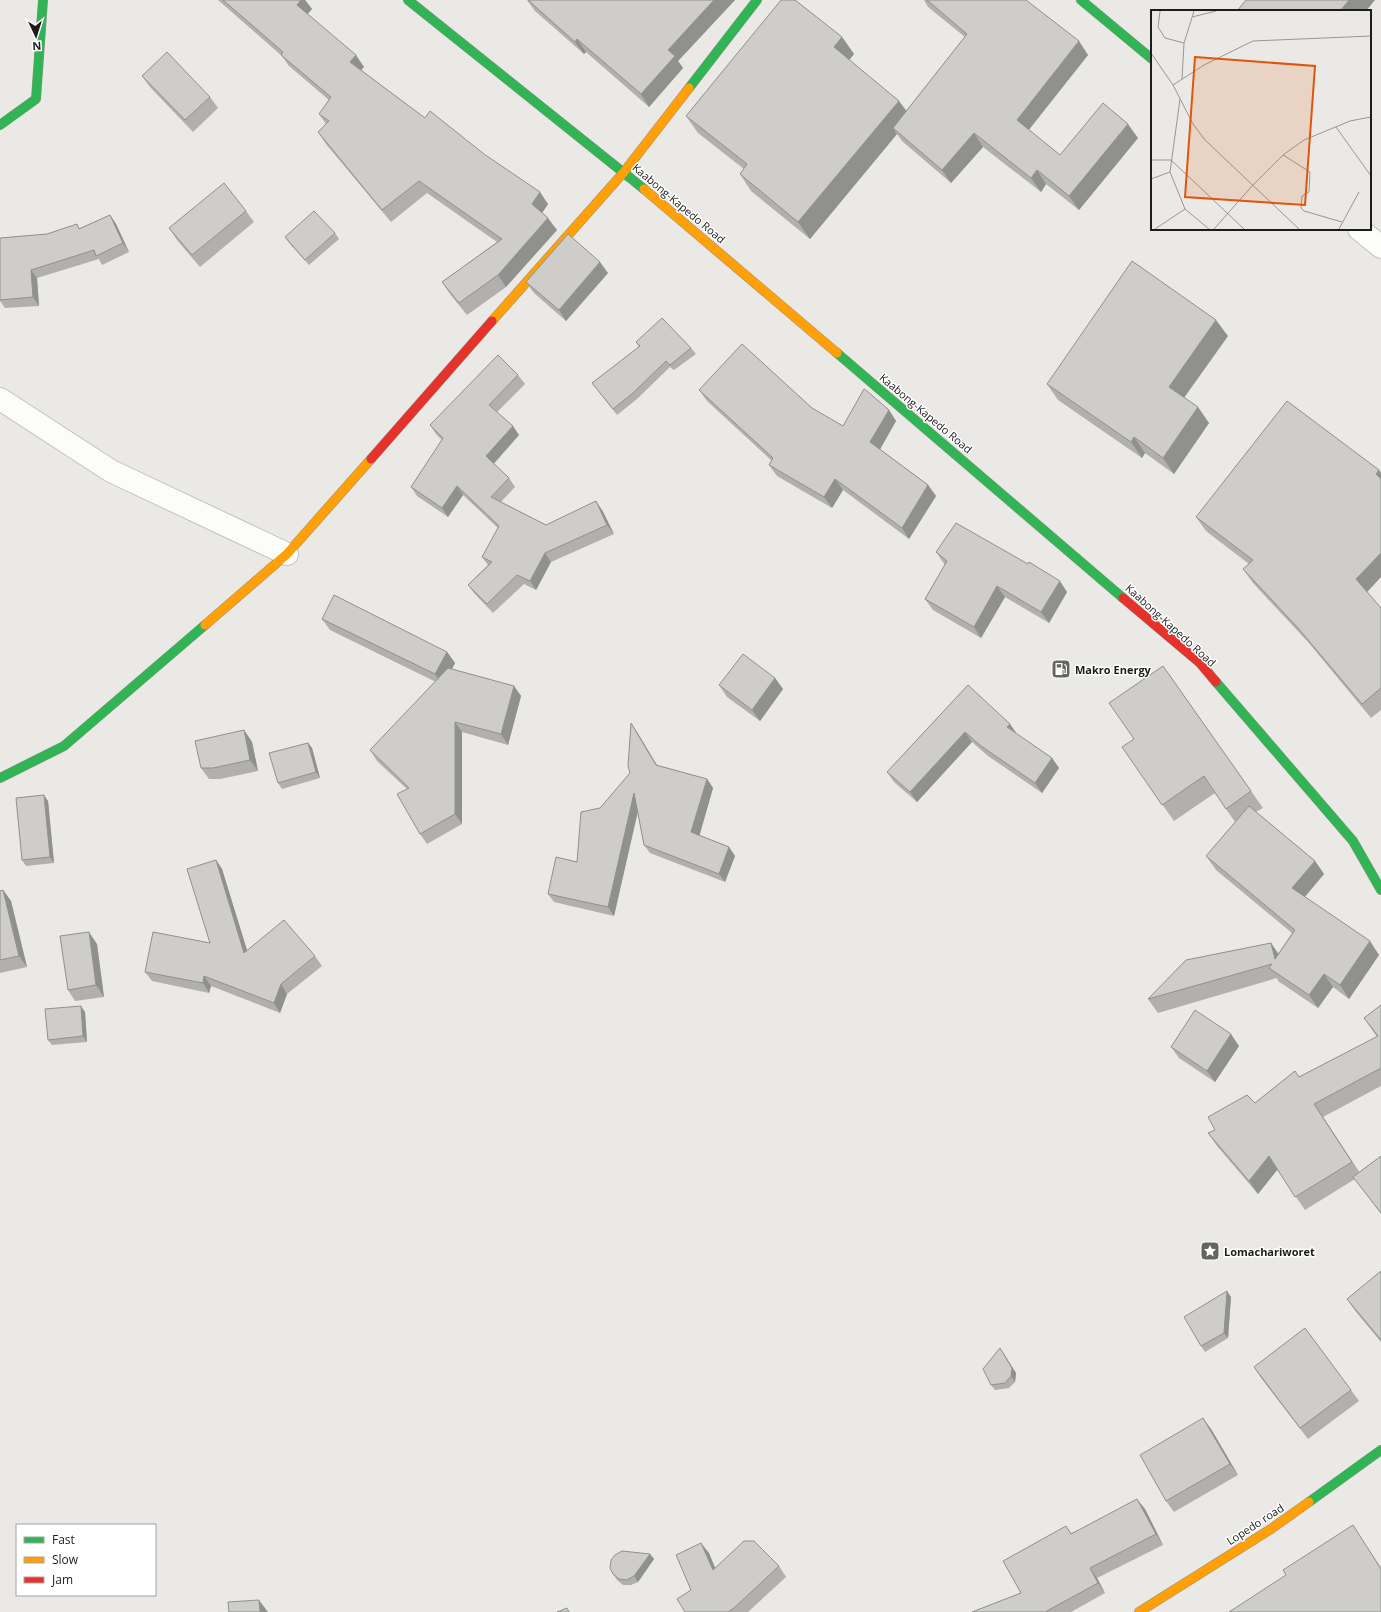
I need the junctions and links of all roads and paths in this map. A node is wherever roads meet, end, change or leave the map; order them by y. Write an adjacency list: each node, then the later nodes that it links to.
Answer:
1 (43, 0): 6 (street)
2 (408, 0): 7 (street, Kaabong-Kapedo Road)
3 (757, 0): 7 (street)
4 (1081, 0): 5 (street)
5 (1151, 58)
6 (0, 125)
7 (624, 172): 11 (street); 13 (street, Kaabong-Kapedo Road)
8 (1360, 230): 9 (street)
9 (1381, 247)
10 (0, 399): 11 (street)
11 (287, 554): 12 (street)
12 (0, 778)
13 (1381, 890)
14 (1381, 1450): 15 (street, Lopedo road)
15 (1139, 1612)

